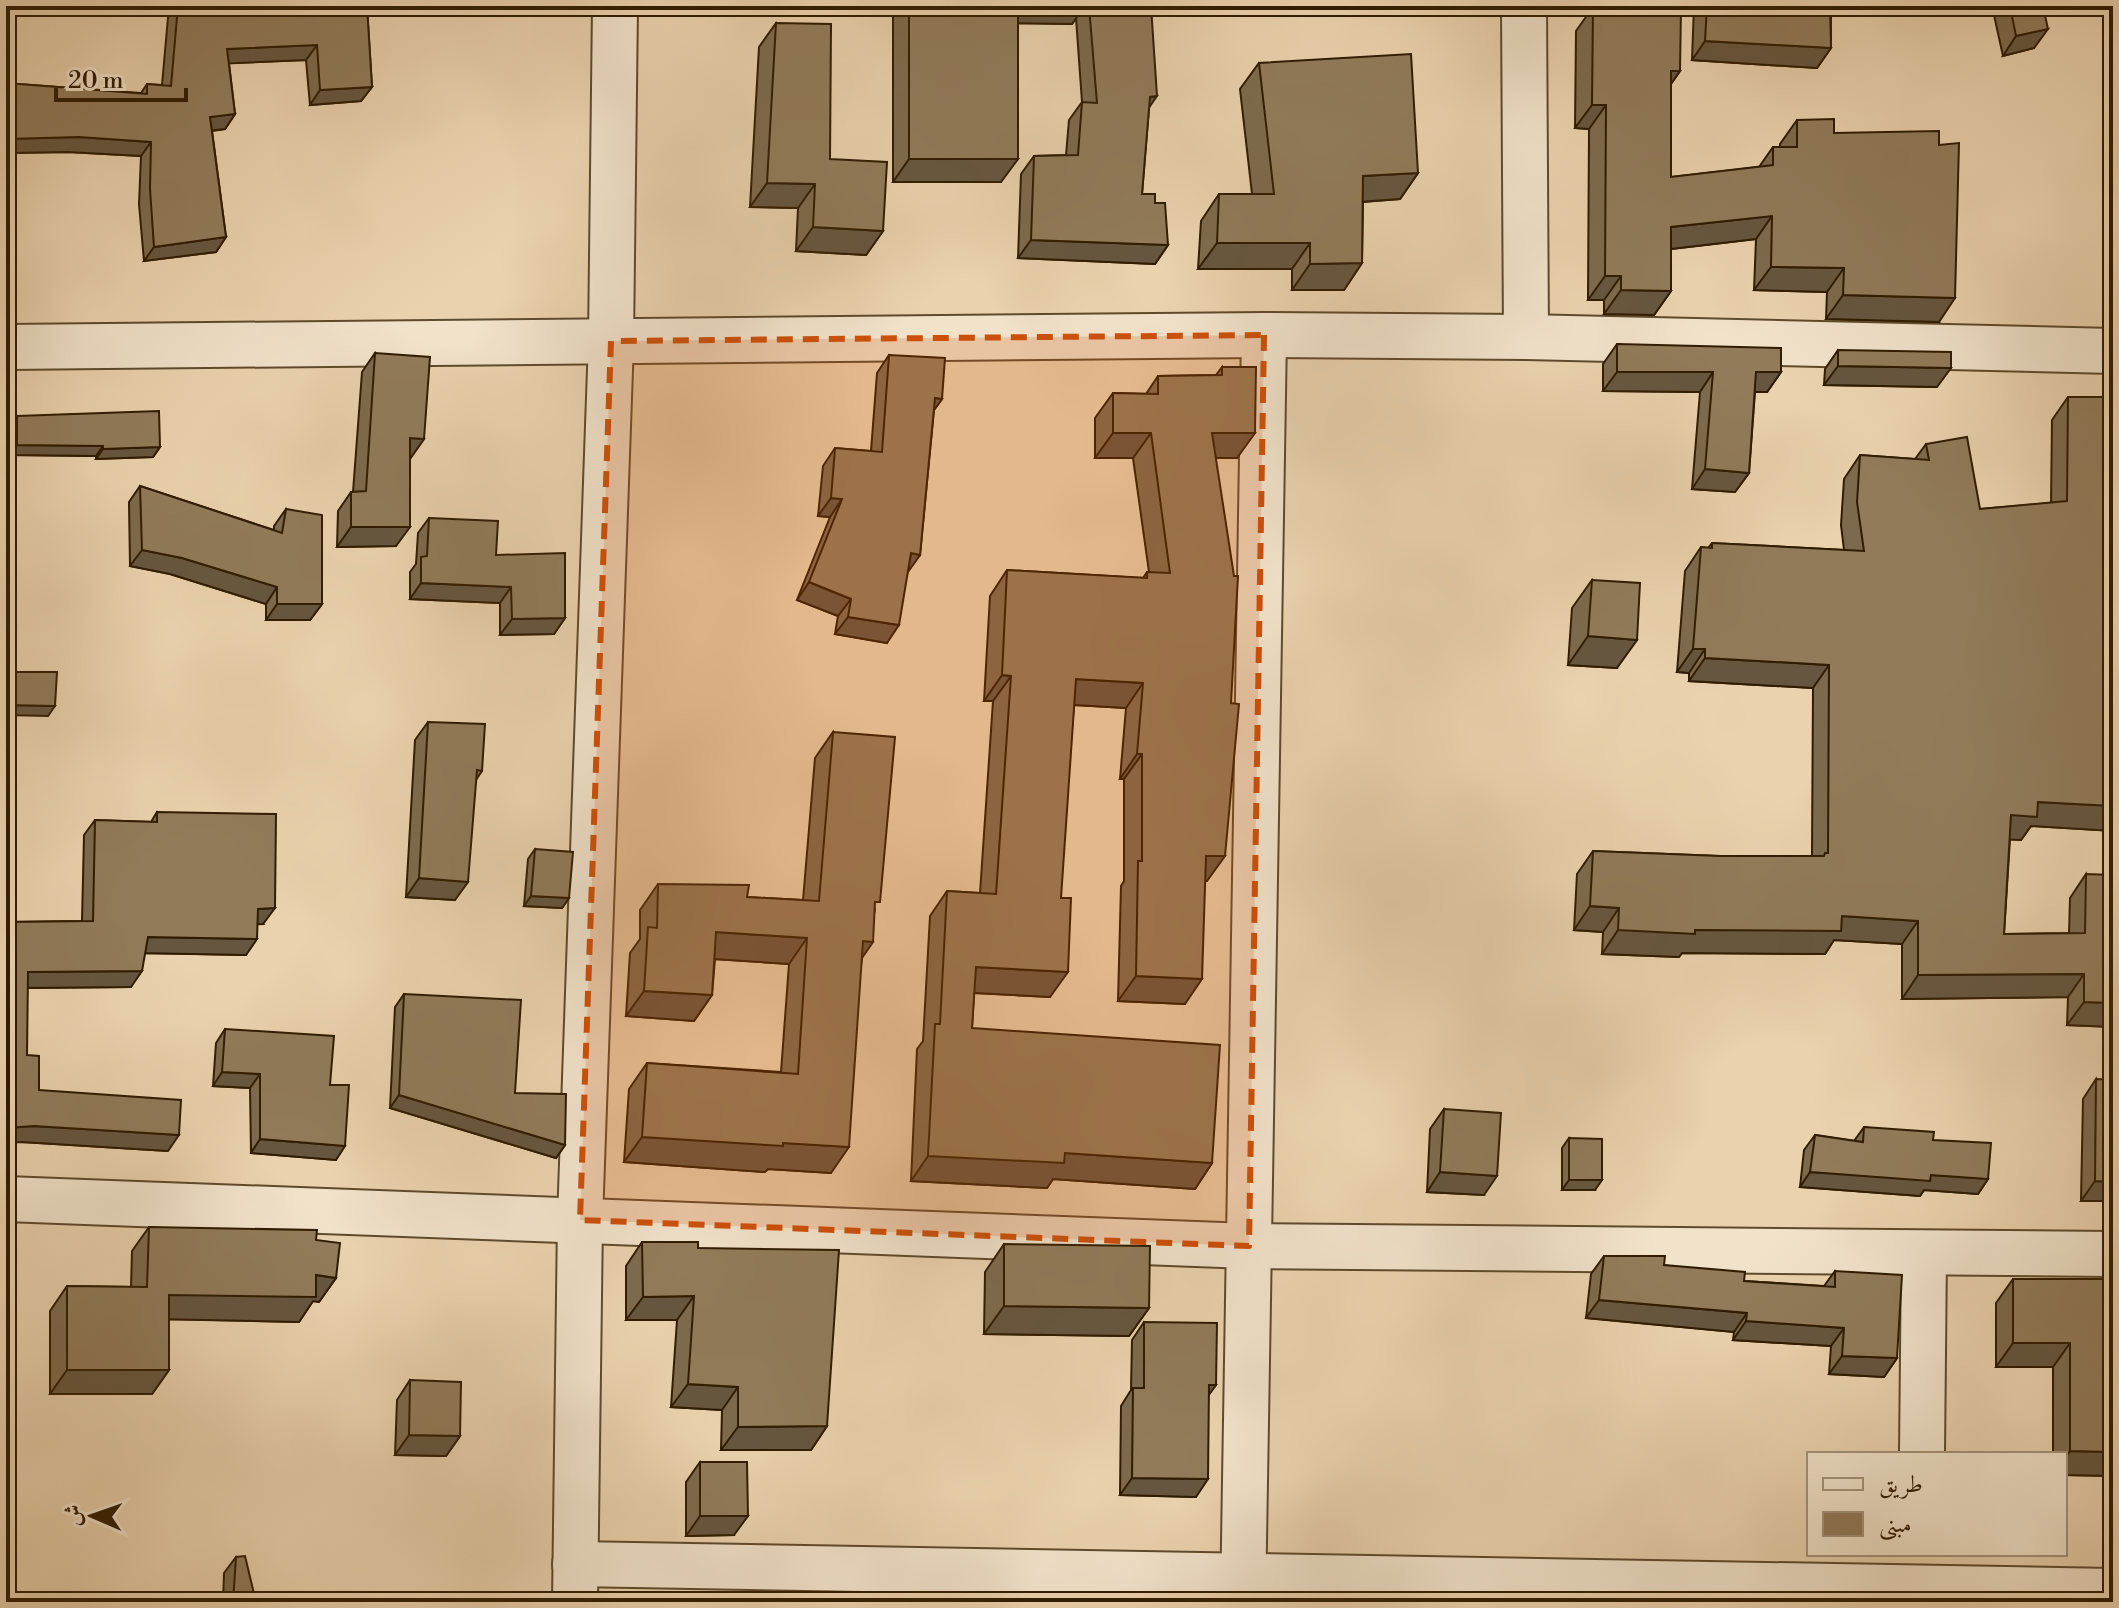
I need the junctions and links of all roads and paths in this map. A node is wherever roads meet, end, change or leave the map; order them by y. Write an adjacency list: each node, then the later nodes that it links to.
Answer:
1 (615, 6): 5 (street)
2 (1524, 6): 4 (street)
3 (1264, 335): 4 (street); 5 (street); 10 (street)
4 (1526, 337): 7 (street)
5 (611, 341): 6 (street); 9 (street)
6 (6, 347)
7 (2113, 351)
8 (6, 1199): 9 (street)
9 (580, 1220): 10 (street); 15 (street)
10 (1249, 1246): 11 (street); 16 (street)
11 (1924, 1253): 12 (street); 13 (street)
12 (2113, 1254)
13 (1922, 1452)
14 (1921, 1581): 16 (street); 17 (street)
15 (575, 1583): 16 (street)
16 (1244, 1589)
17 (2113, 1591)

